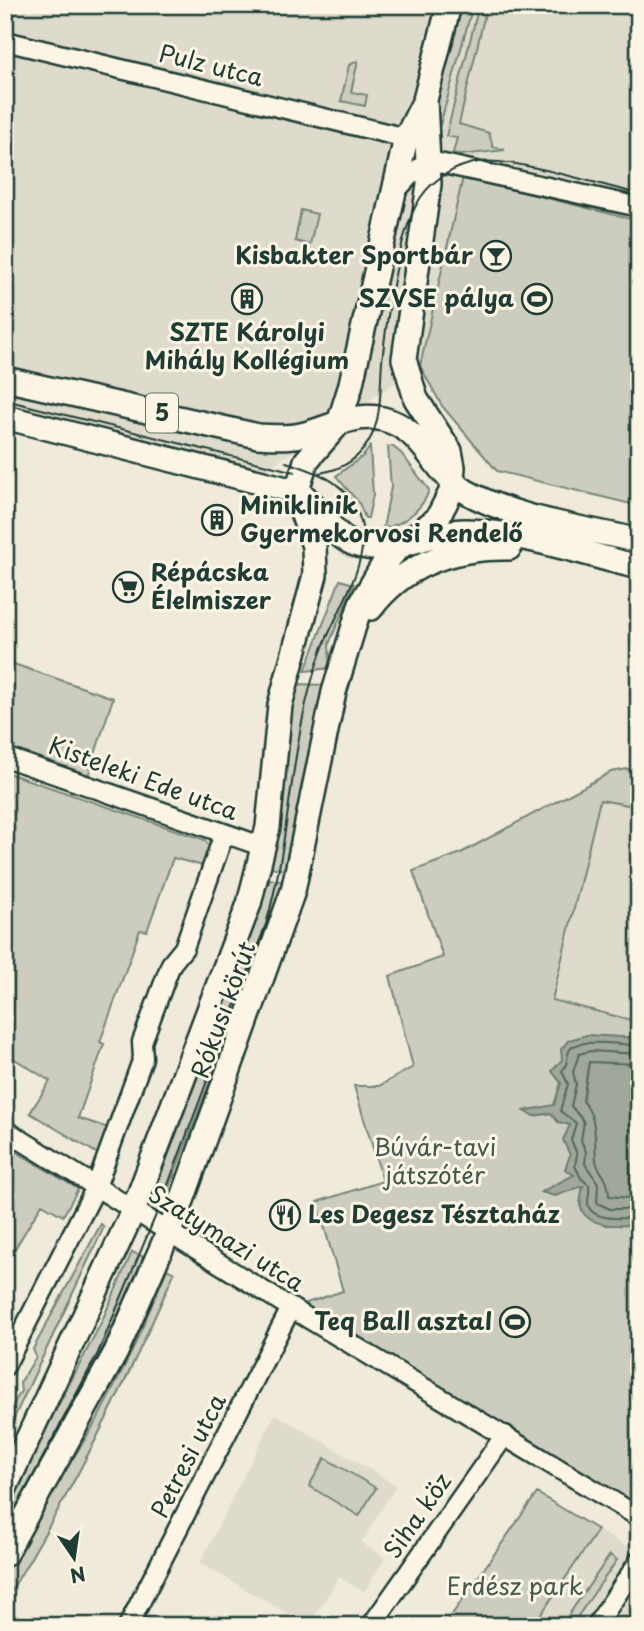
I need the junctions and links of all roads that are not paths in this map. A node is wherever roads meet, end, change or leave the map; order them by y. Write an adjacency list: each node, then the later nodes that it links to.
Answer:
1 (449, 5): 3 (main road)
2 (5, 41): 4 (street, Pulz utca)
3 (425, 100): 4 (main road); 5 (main road)
4 (406, 138): 6 (main road)
5 (430, 161): 6 (street); 7 (street); 11 (main road)
6 (394, 193): 10 (main road)
7 (639, 207)
8 (5, 379): 10 (main road, 5)
9 (5, 417): 12 (main road, 5)
10 (339, 423): 11 (main road, 5); 12 (main road)
11 (453, 482): 13 (main road, Rókusi körút); 14 (main road, 5)
12 (298, 492): 13 (main road, 5); 20 (main road, Rókusi körút)
13 (409, 541): 15 (main road, 5); 17 (main road, Rókusi körút)
14 (639, 541)
15 (565, 549): 16 (main road, 5); 17 (main road)
16 (639, 567)
17 (352, 632): 24 (main road, Rókusi körút)
18 (5, 757): 19 (street, Kisteleki Ede utca)
19 (224, 834): 20 (street, Kisteleki Ede utca); 22 (street)
20 (264, 847): 23 (main road, Rókusi körút)
21 (5, 1130): 22 (street, Szatymazi utca)
22 (96, 1186): 23 (street, Szatymazi utca); 26 (street)
23 (133, 1211): 24 (street, Szatymazi utca); 28 (main road, Rókusi körút)
24 (169, 1232): 25 (street, Szatymazi utca); 30 (main road, Rókusi körút)
25 (291, 1308): 27 (street, Szatymazi utca); 32 (street, Petresi utca)
26 (5, 1366)
27 (505, 1435): 29 (street, Szatymazi utca); 33 (street, Siha köz)
28 (5, 1488)
29 (639, 1517)
30 (5, 1554)
31 (639, 1561): 34 (street)
32 (128, 1626)
33 (371, 1626)
34 (596, 1626)

